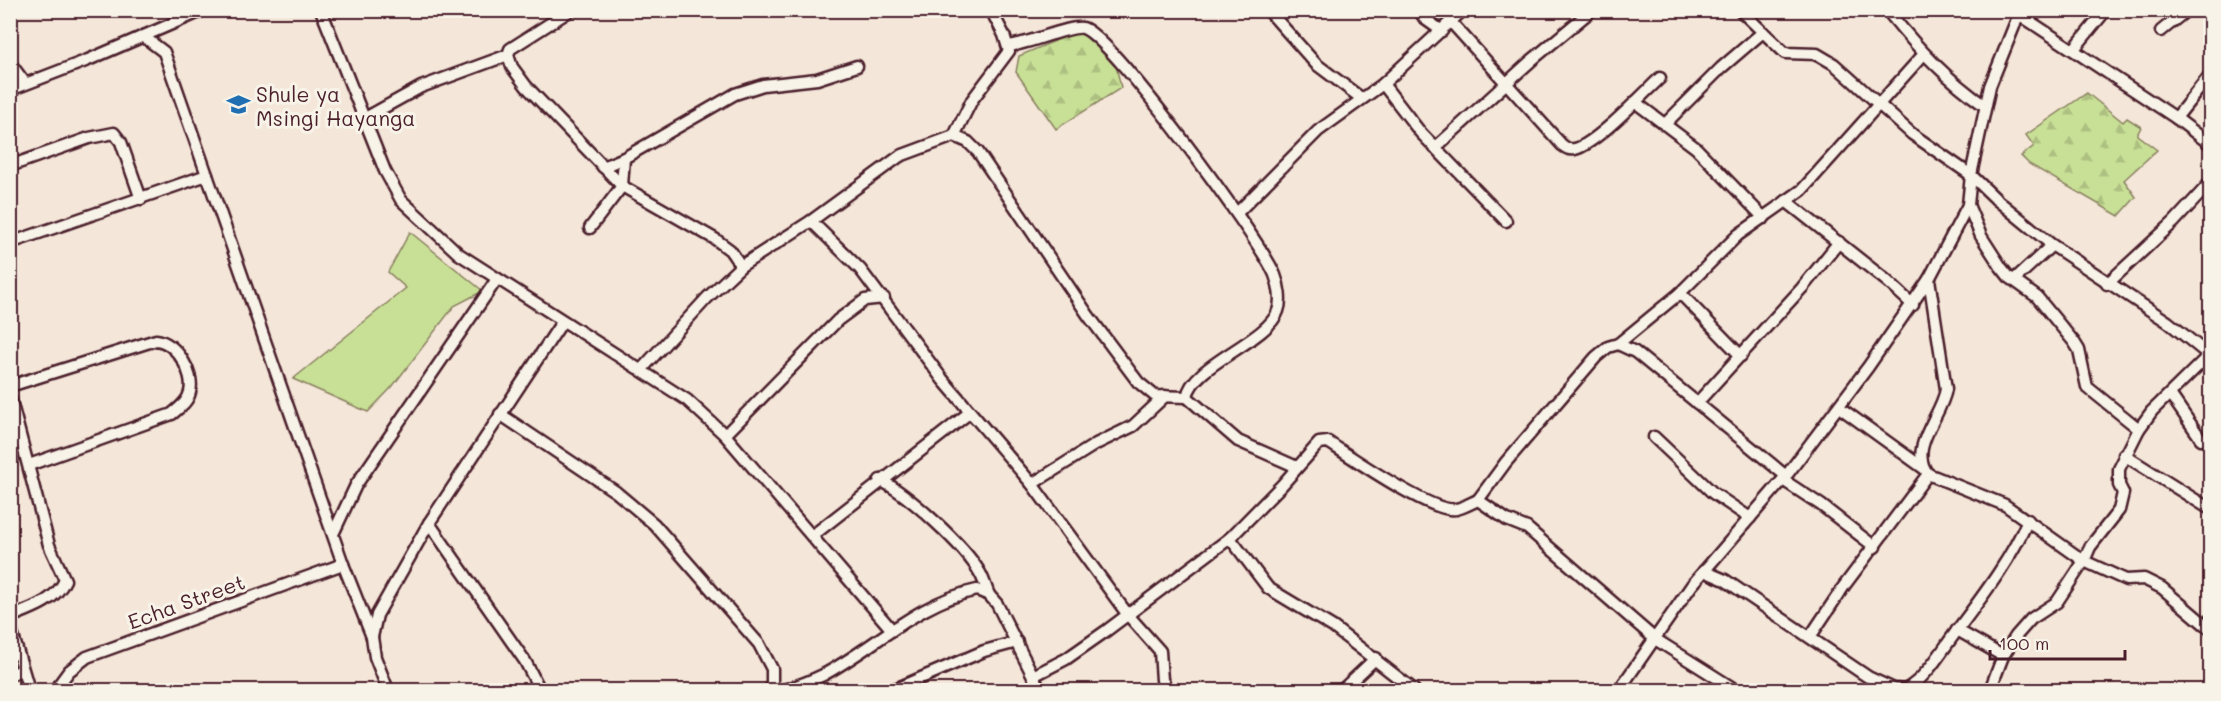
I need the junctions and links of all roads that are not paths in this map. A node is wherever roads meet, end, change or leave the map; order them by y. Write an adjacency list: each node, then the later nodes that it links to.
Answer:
1 (204, 10): 12 (street)
2 (321, 10): 36 (street)
3 (571, 10): 22 (street)
4 (991, 10): 20 (street)
5 (1268, 10): 32 (street)
6 (1463, 10): 15 (street)
7 (1592, 10): 29 (street)
8 (1740, 10): 17 (street)
9 (2106, 10): 21 (street)
10 (2016, 12): 21 (street); 35 (street)
11 (2182, 12): 16 (street)
12 (180, 15): 19 (street)
13 (1422, 15): 18 (street)
14 (1891, 15): 23 (street)
15 (1451, 22): 18 (street); 29 (street)
16 (2161, 31)
17 (1763, 32): 34 (street); 38 (street)
18 (1438, 35): 30 (street)
19 (143, 36): 28 (street); 45 (street)
20 (1009, 46): 39 (street); 52 (street)
21 (2074, 49): 37 (street)
22 (508, 55): 36 (street); 44 (street)
23 (1923, 55): 34 (street); 35 (street)
24 (10, 63): 28 (street)
25 (857, 66): 42 (street)
26 (2211, 75): 37 (street)
27 (1660, 78): 33 (street)
28 (26, 83): 31 (street)
29 (1508, 83): 33 (street); 41 (street)
30 (1383, 84): 32 (street); 41 (street)
31 (10, 90)
32 (1361, 98): 52 (street)
33 (1635, 102): 38 (street)
34 (1880, 105): 46 (street); 50 (street)
35 (1985, 106): 46 (street)
36 (365, 118): 63 (street)
37 (2176, 118): 40 (street)
38 (1665, 124): 53 (street)
39 (954, 136): 54 (street); 77 (street)
40 (2211, 144)
41 (1435, 148): 55 (street)
42 (624, 158): 44 (street); 48 (street)
43 (10, 166): 49 (street)
44 (603, 167): 48 (street)
45 (207, 175): 49 (street); 100 (street)
46 (1971, 175): 51 (street); 59 (street)
47 (2211, 183): 66 (street)
48 (622, 186): 56 (street); 60 (street)
49 (141, 199): 58 (street)
50 (1786, 201): 53 (street); 57 (street)
51 (1968, 205): 64 (street); 65 (street)
52 (1237, 213): 79 (street)
53 (1764, 218): 67 (street)
54 (811, 221): 61 (street); 68 (street)
55 (1506, 221)
56 (590, 228)
57 (1839, 242): 69 (street); 73 (street)
58 (10, 243)
59 (2052, 245): 65 (street); 66 (street)
60 (730, 250): 61 (street); 62 (street)
61 (753, 258): 62 (street)
62 (741, 266): 74 (street)
63 (497, 279): 70 (street); 100 (street)
64 (1929, 279): 69 (street); 91 (street)
65 (2014, 280): 84 (street)
66 (2107, 284): 72 (street)
67 (1680, 293): 71 (street); 73 (street)
68 (884, 298): 82 (street); 85 (street)
69 (1913, 305): 81 (street)
70 (562, 322): 74 (street); 83 (street)
71 (1618, 344): 80 (street); 95 (street)
72 (2210, 355): 76 (street)
73 (1741, 356): 80 (street)
74 (641, 370): 85 (street)
75 (10, 386): 89 (street)
76 (2170, 394): 84 (street); 87 (street)
77 (1165, 396): 79 (street); 94 (street)
78 (10, 397): 89 (street)
79 (1187, 397): 90 (street)
80 (1697, 404): 92 (street)
81 (1839, 407): 91 (street); 92 (street)
82 (969, 413): 93 (street); 94 (street)
83 (500, 414): 99 (street); 129 (street)
84 (2139, 429): 88 (street)
85 (725, 435): 101 (street)
86 (1654, 437): 97 (street)
87 (2201, 439)
88 (2124, 455): 96 (street); 105 (street)
89 (29, 465): 111 (street)
90 (1297, 467): 95 (street); 102 (street)
91 (1925, 471): 98 (street); 103 (street)
92 (1784, 478): 97 (street); 103 (street)
93 (880, 480): 101 (street); 109 (street)
94 (1032, 484): 110 (street)
95 (1478, 500): 118 (street)
96 (2211, 509)
97 (1750, 518): 104 (street)
98 (2028, 520): 105 (street); 115 (street)
99 (429, 523): 116 (street); 128 (street)
100 (334, 532): 106 (street)
101 (812, 536): 114 (street)
102 (1230, 538): 110 (street); 121 (street)
103 (1875, 546): 117 (street)
104 (1719, 556): 107 (street); 108 (street)
105 (2084, 561): 113 (street); 120 (street)
106 (342, 564): 116 (street); 126 (street, Echa Street)
107 (1704, 572): 108 (street); 118 (street)
108 (1725, 580): 117 (street)
109 (989, 595): 114 (street); 119 (street)
110 (1128, 615): 124 (street); 133 (street)
111 (10, 617)
112 (10, 626): 122 (street)
113 (2211, 629)
114 (892, 630): 130 (street)
115 (1957, 630): 117 (street); 120 (street)
116 (372, 637): 127 (street)
117 (1810, 637)
118 (1655, 639): 136 (street); 137 (street)
119 (1017, 642): 124 (street); 131 (street)
120 (2003, 656): 138 (street)
121 (1376, 658): 134 (street); 135 (street)
122 (22, 670): 123 (street); 125 (street)
123 (10, 675)
124 (1035, 675): 132 (street)
125 (29, 690)
126 (55, 690)
127 (388, 690)
128 (540, 690)
129 (772, 690)
130 (784, 690)
131 (893, 690)
132 (1040, 690)
133 (1168, 690)
134 (1342, 690)
135 (1414, 690)
136 (1619, 690)
137 (1736, 690)
138 (1990, 690)

